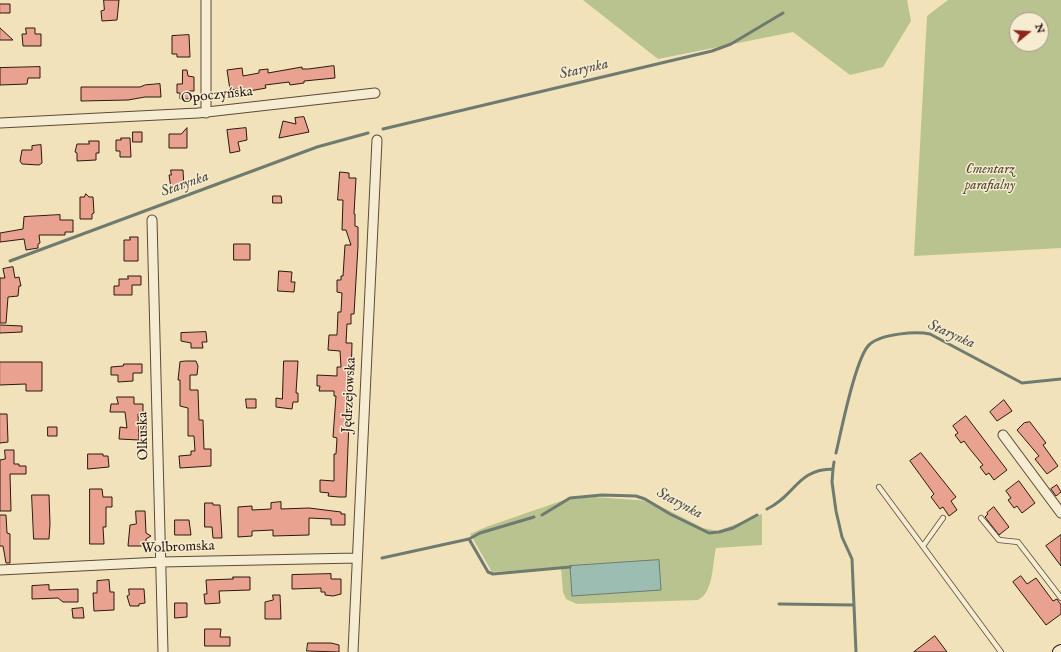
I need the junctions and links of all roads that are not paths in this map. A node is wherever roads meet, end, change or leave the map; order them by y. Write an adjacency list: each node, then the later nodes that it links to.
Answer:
1 (206, 0): 3 (street)
2 (375, 93): 3 (street, Opoczyńska)
3 (206, 113): 4 (street, Opoczyńska)
4 (0, 122)
5 (377, 140): 13 (street, Jędrzejowska)
6 (152, 220): 14 (street, Olkuska)
7 (1003, 435): 9 (street)
8 (879, 487): 12 (lane)
9 (1061, 513)
10 (943, 518): 12 (lane)
11 (980, 518): 16 (lane)
12 (923, 546): 19 (lane)
13 (357, 558): 14 (street, Wolbromska); 18 (street, Jędrzejowska)
14 (161, 562): 15 (street, Wolbromska); 17 (street, Olkuska)
15 (0, 570)
16 (1061, 598)
17 (163, 652)
18 (353, 652)
19 (1001, 652)

